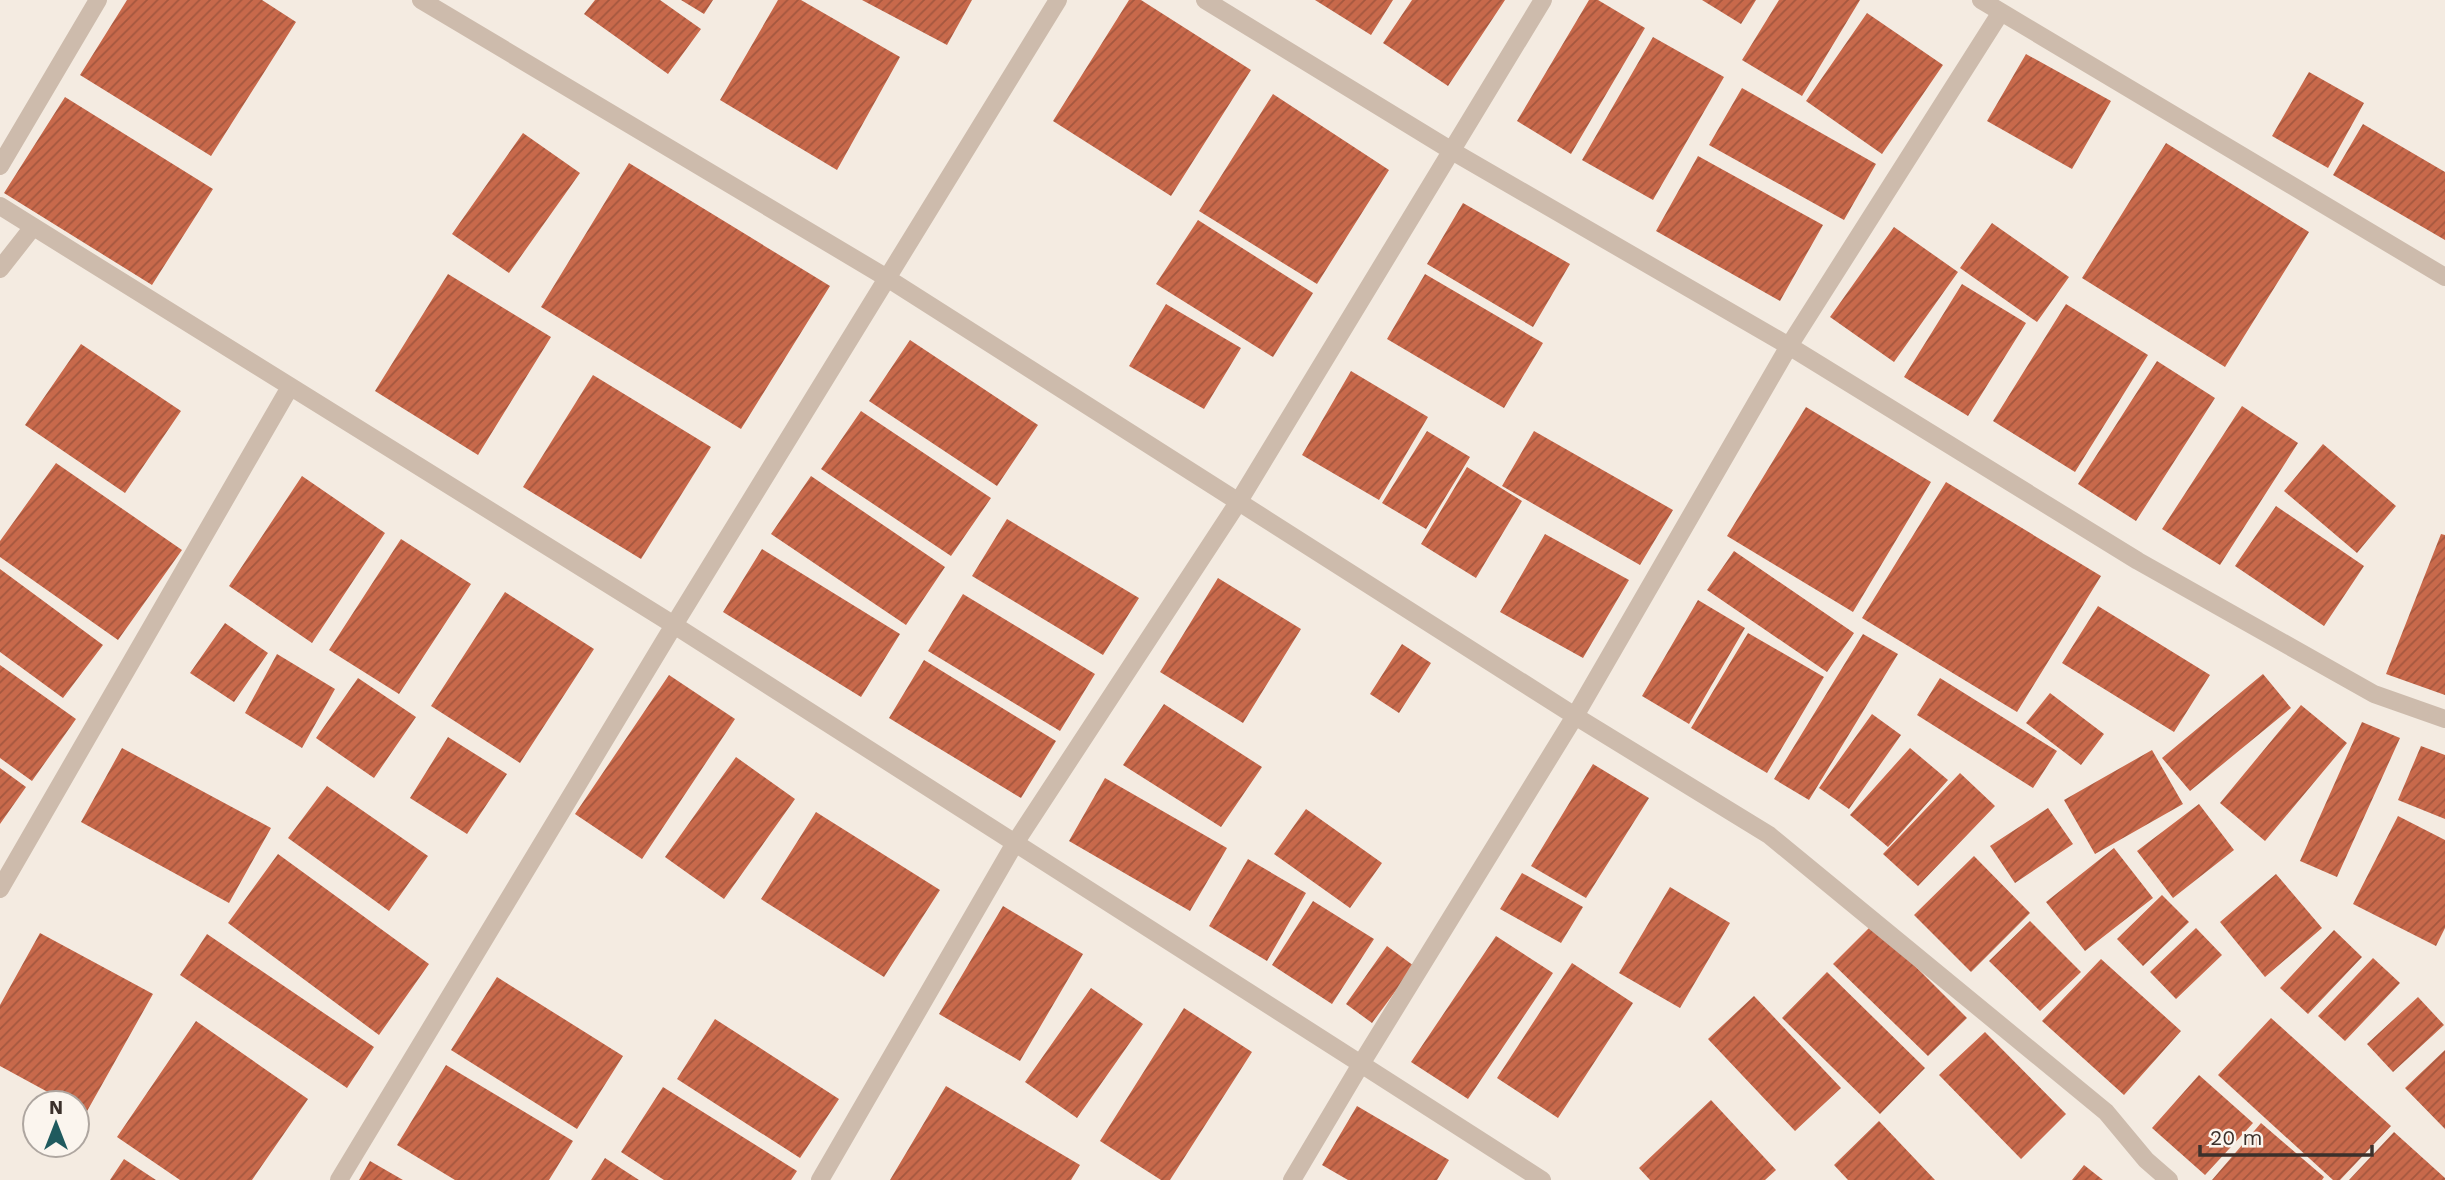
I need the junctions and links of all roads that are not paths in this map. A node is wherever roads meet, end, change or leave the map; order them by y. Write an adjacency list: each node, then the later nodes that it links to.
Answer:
1 (98, 0): 9 (street)
2 (421, 0): 14 (street)
3 (1058, 0): 14 (street)
4 (1205, 0): 8 (street)
5 (1543, 0): 8 (street)
6 (1981, 0): 7 (street)
7 (2001, 12): 13 (street); 15 (street)
8 (1452, 151): 15 (street); 17 (street)
9 (0, 166)
10 (0, 206): 11 (street)
11 (33, 227): 12 (street); 16 (street)
12 (0, 269)
13 (2445, 277)
14 (887, 278): 17 (street); 18 (street)
15 (1789, 346): 19 (street); 20 (street)
16 (290, 387): 18 (street); 22 (street)
17 (1239, 502): 19 (street); 21 (street)
18 (674, 625): 21 (street); 24 (street)
19 (1575, 716): 23 (street); 28 (street)
20 (2445, 719)
21 (1015, 843): 23 (street); 25 (street)
22 (0, 889)
23 (1361, 1064): 26 (street); 27 (street)
24 (339, 1180)
25 (820, 1180)
26 (1292, 1180)
27 (1542, 1180)
28 (2169, 1180)

